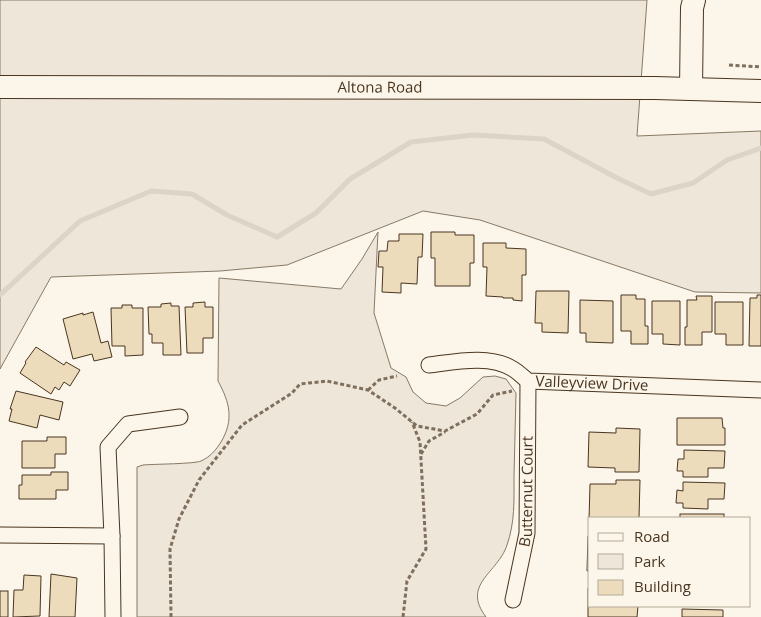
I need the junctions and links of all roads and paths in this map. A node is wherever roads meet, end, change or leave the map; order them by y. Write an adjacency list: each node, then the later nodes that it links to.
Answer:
1 (694, 0): 5 (main road)
2 (729, 65): 3 (path)
3 (761, 67)
4 (0, 87): 5 (main road, Altona Road)
5 (691, 89): 6 (main road, Altona Road)
6 (761, 90)
7 (429, 365): 9 (street, Valleyview Drive)
8 (397, 376): 10 (path)
9 (528, 381): 11 (street, Valleyview Drive); 14 (path); 18 (street, Butternut Court)
10 (368, 390): 13 (path); 20 (path)
11 (761, 390)
12 (180, 417): 17 (street)
13 (411, 422): 14 (path); 15 (path)
14 (446, 431): 15 (path)
15 (421, 455): 21 (path)
16 (0, 535): 17 (street)
17 (112, 536): 19 (street)
18 (513, 600)
19 (113, 617)
20 (170, 617)
21 (403, 617)

